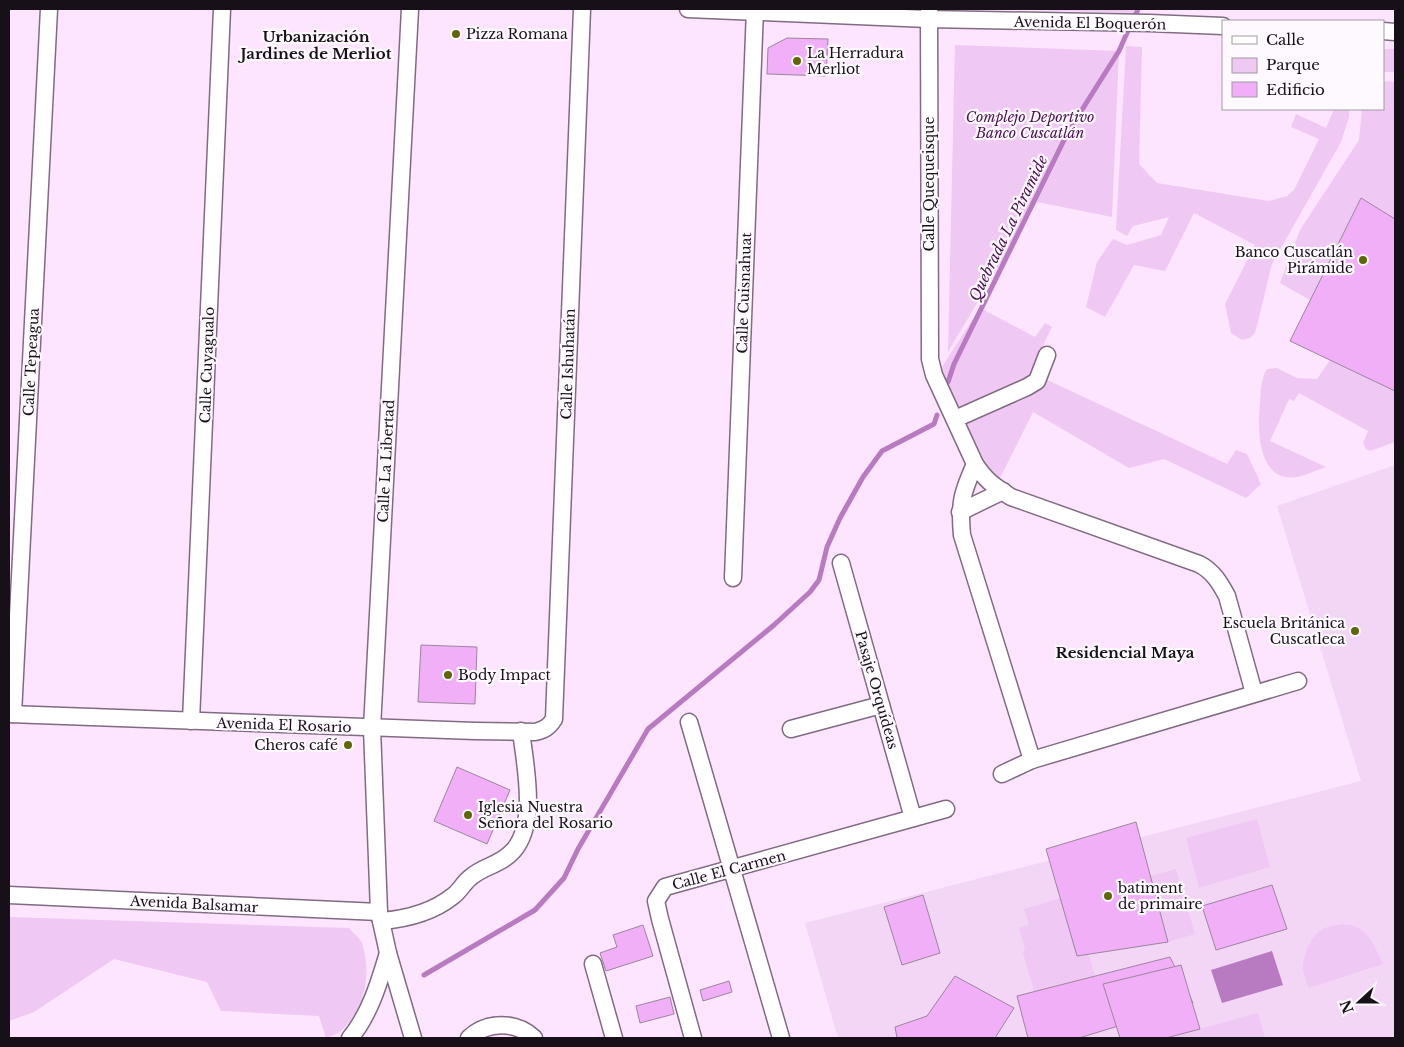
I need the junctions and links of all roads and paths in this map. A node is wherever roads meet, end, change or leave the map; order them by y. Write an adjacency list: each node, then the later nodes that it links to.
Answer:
1 (49, 9): 19 (street, Calle Tepeagua)
2 (222, 9): 21 (street, Calle Cuyagualo)
3 (410, 9): 23 (street, Calle La Libertad)
4 (582, 9): 20 (street, Calle Ishuhatán)
5 (688, 9): 6 (street, Avenida El Boquerón)
6 (755, 11): 7 (street, Avenida El Boquerón); 15 (street, Calle Cuisnahuat)
7 (928, 14): 8 (street, Avenida El Boquerón); 10 (street, Calle Quequeisque)
8 (1222, 26)
9 (1047, 355): 10 (street)
10 (955, 419): 11 (street, Calle Quequeisque)
11 (975, 464): 12 (street, Calle Quequeisque); 13 (street)
12 (1003, 492): 13 (street); 17 (street, Calle Quequeisque)
13 (960, 512): 26 (street)
14 (841, 563): 18 (street, Pasaje Orquídeas)
15 (733, 578)
16 (1298, 681): 17 (street)
17 (1254, 693): 26 (street)
18 (881, 705): 24 (street); 29 (street, Pasaje Orquídeas)
19 (11, 714): 21 (street, Avenida El Rosario)
20 (554, 719): 25 (street, Avenida El Rosario)
21 (191, 721): 23 (street, Avenida El Rosario)
22 (689, 722): 30 (street)
23 (372, 728): 25 (street, Avenida El Rosario); 32 (street, Calle La Libertad)
24 (791, 730)
25 (521, 731): 32 (street, Avenida Balsamar)
26 (1032, 760): 27 (street)
27 (1002, 774)
28 (946, 810): 29 (street, Calle El Carmen)
29 (913, 818): 30 (street, Calle El Carmen)
30 (731, 870): 40 (street, Calle El Carmen); 41 (street)
31 (9, 895): 32 (street, Avenida Balsamar)
32 (380, 917): 33 (street, Calle La Libertad)
33 (388, 953): 35 (street); 36 (street, Calle La Libertad)
34 (594, 964): 39 (street)
35 (350, 1038)
36 (413, 1038)
37 (469, 1038): 38 (street)
38 (534, 1038)
39 (614, 1038)
40 (693, 1038)
41 (781, 1038)

